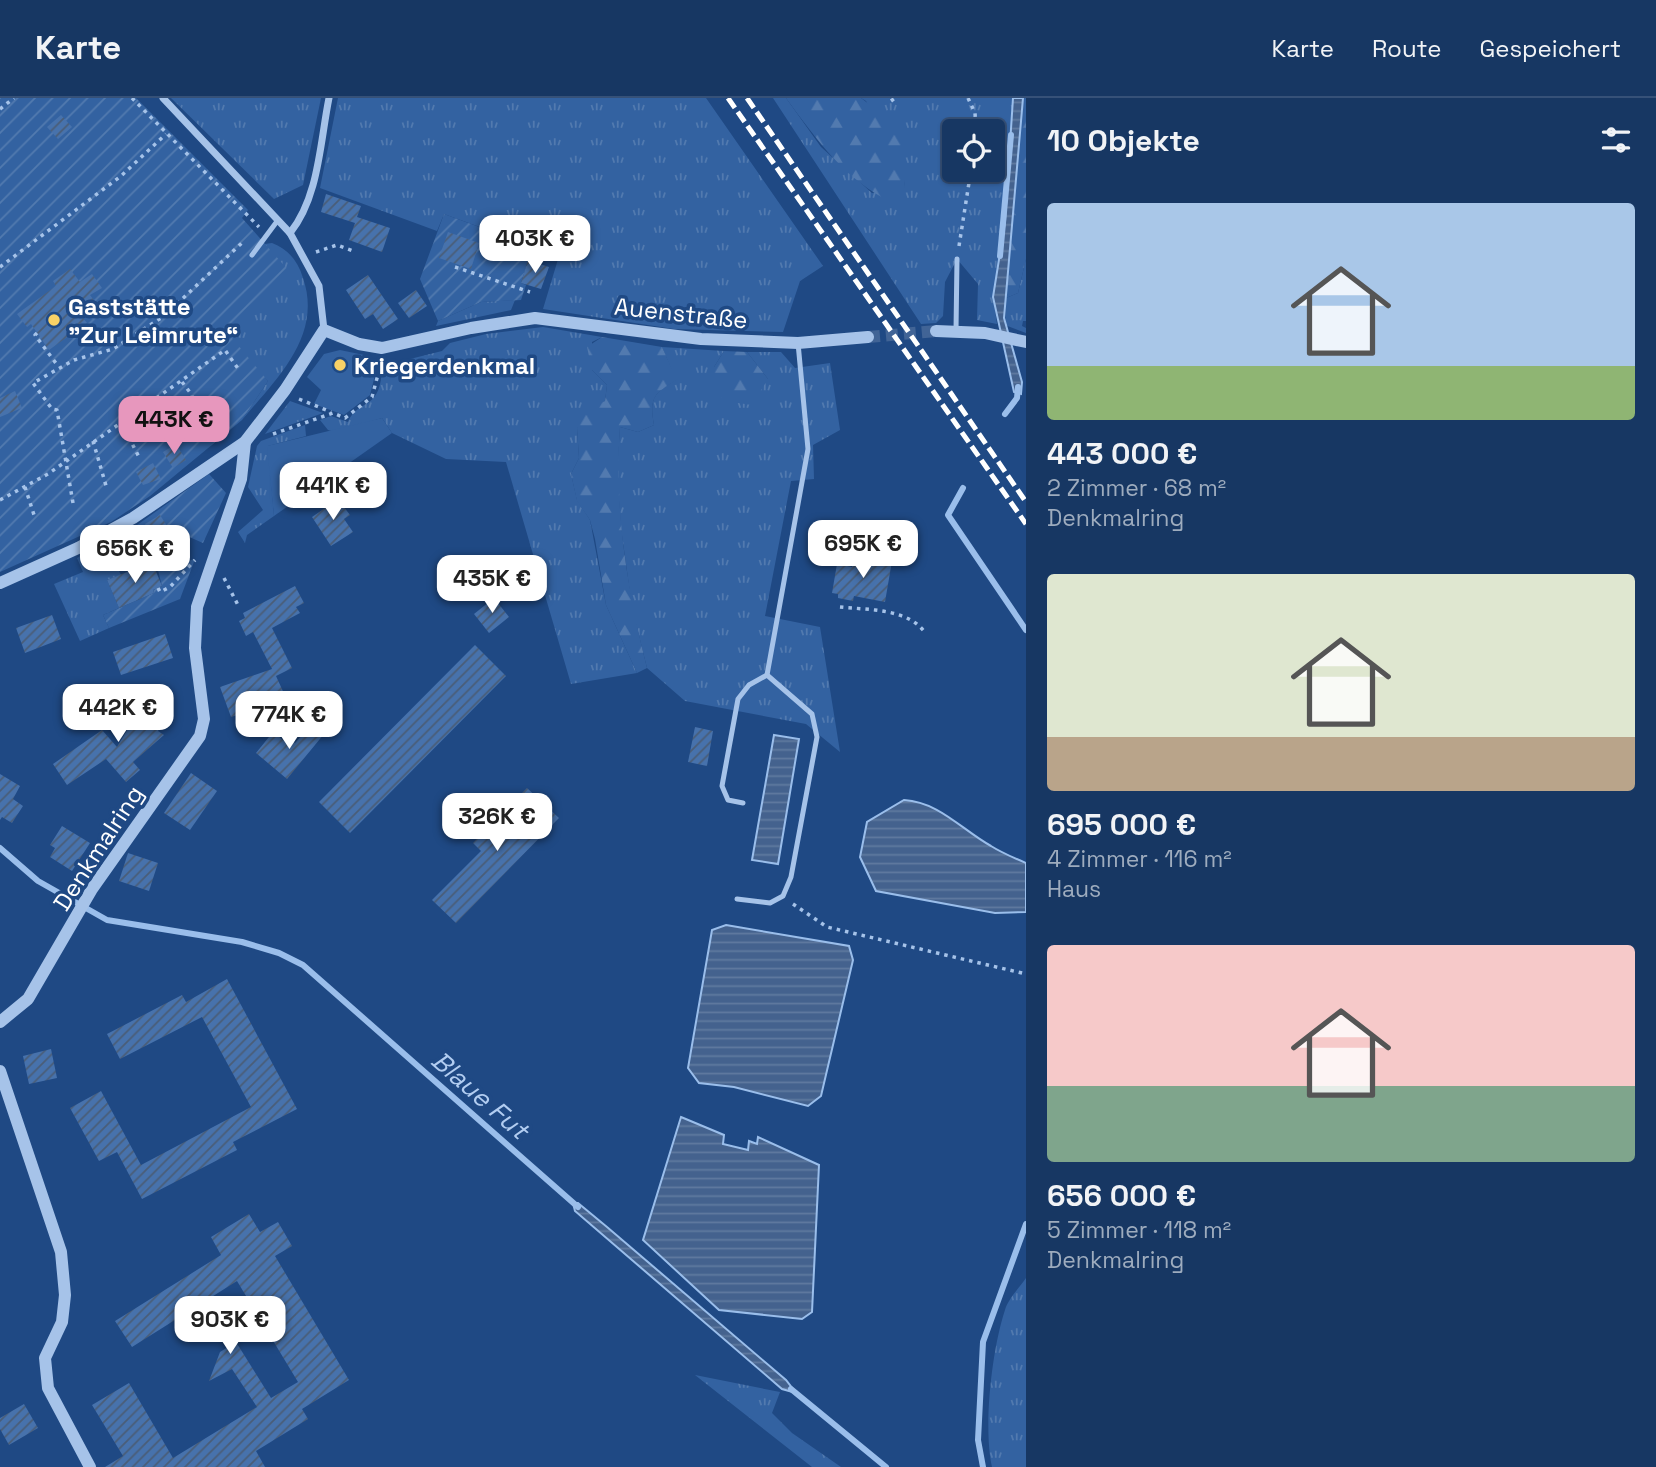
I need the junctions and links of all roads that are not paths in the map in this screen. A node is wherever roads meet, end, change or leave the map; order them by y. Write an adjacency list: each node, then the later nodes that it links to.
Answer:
1 (163, 98): 3 (street)
2 (329, 98): 4 (street)
3 (278, 220): 4 (street); 5 (lane)
4 (289, 233): 7 (street)
5 (252, 255)
6 (957, 259): 8 (lane)
7 (324, 330): 12 (street, Auenstraße); 13 (street)
8 (956, 330): 9 (street); 11 (street)
9 (936, 331)
10 (868, 337): 12 (street, Auenstraße)
11 (1024, 341)
12 (798, 343): 15 (lane)
13 (248, 437): 14 (street); 18 (street, Denkmalring)
14 (0, 583)
15 (767, 675): 16 (lane); 17 (lane)
16 (743, 803)
17 (737, 899)
18 (0, 1022)
19 (0, 1070): 20 (street)
20 (90, 1467)

